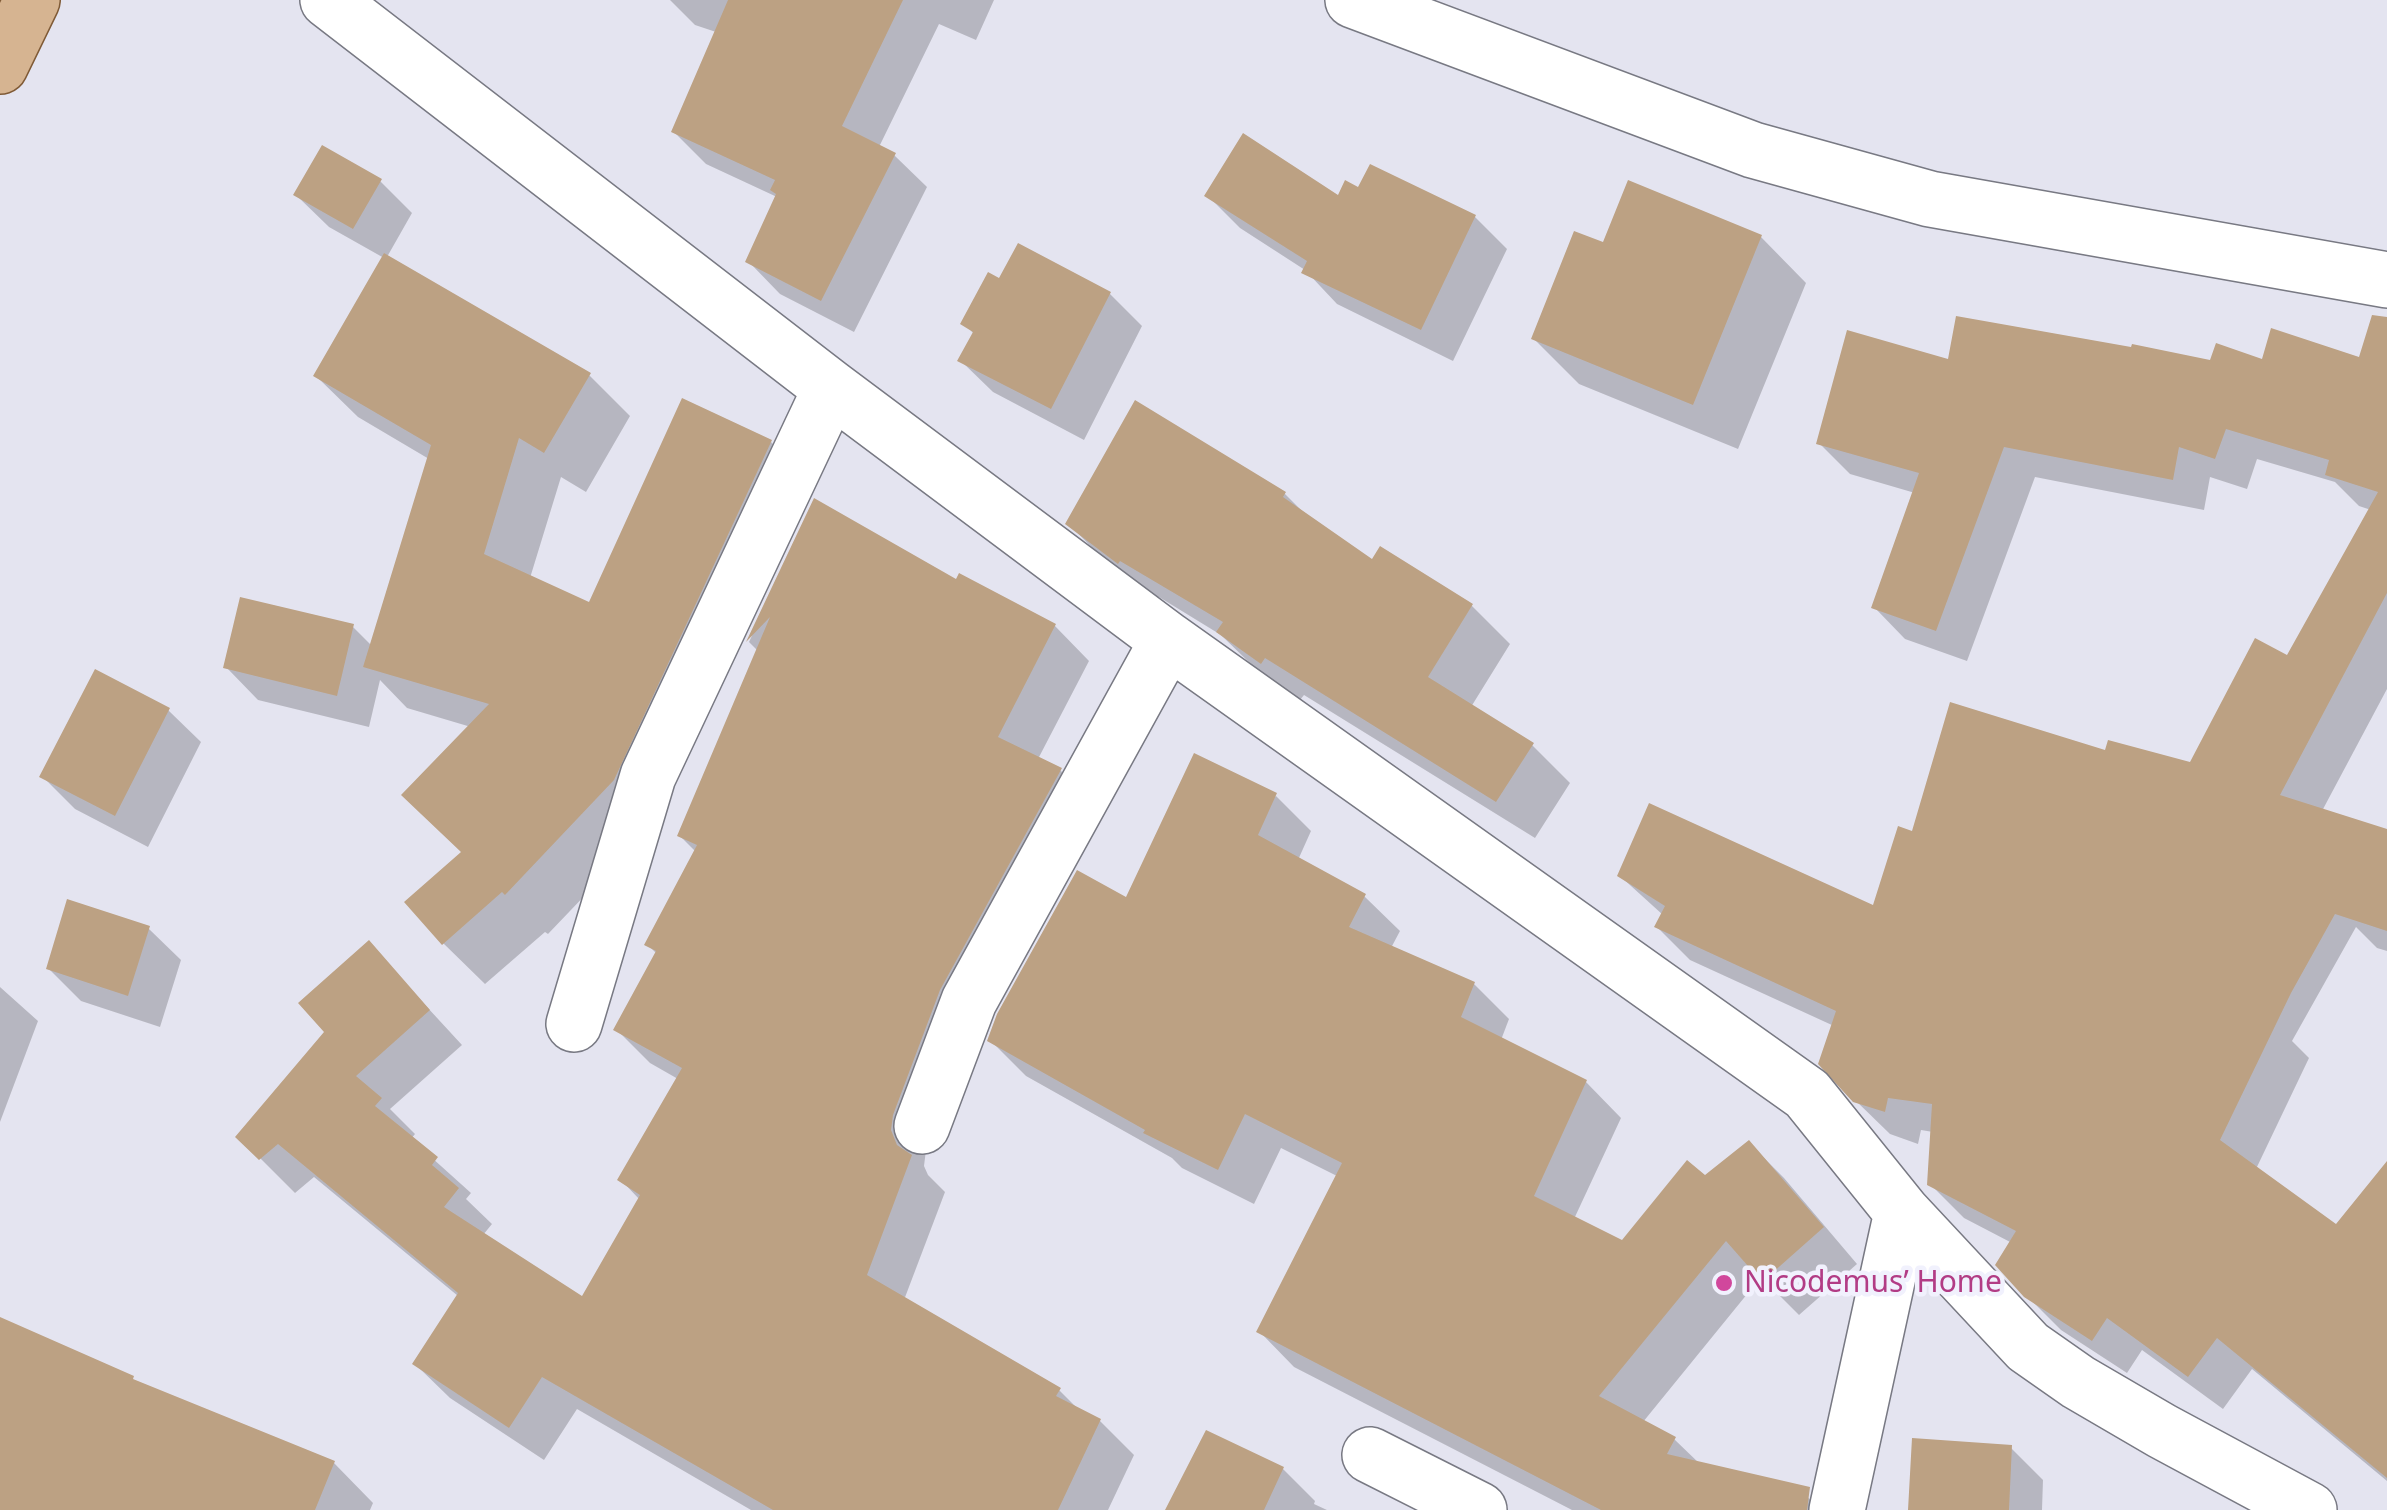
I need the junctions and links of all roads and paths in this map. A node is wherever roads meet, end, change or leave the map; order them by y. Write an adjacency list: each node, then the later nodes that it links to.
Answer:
1 (32, 0): 4 (main road)
2 (328, 0): 6 (street)
3 (1353, 0): 5 (street)
4 (0, 66)
5 (2387, 280)
6 (832, 388): 7 (street); 8 (street)
7 (1168, 640): 9 (street); 10 (street)
8 (574, 1024)
9 (922, 1126)
10 (1902, 1212): 13 (street); 14 (street)
11 (1370, 1455): 12 (street)
12 (1479, 1510)
13 (1837, 1510)
14 (2308, 1510)

